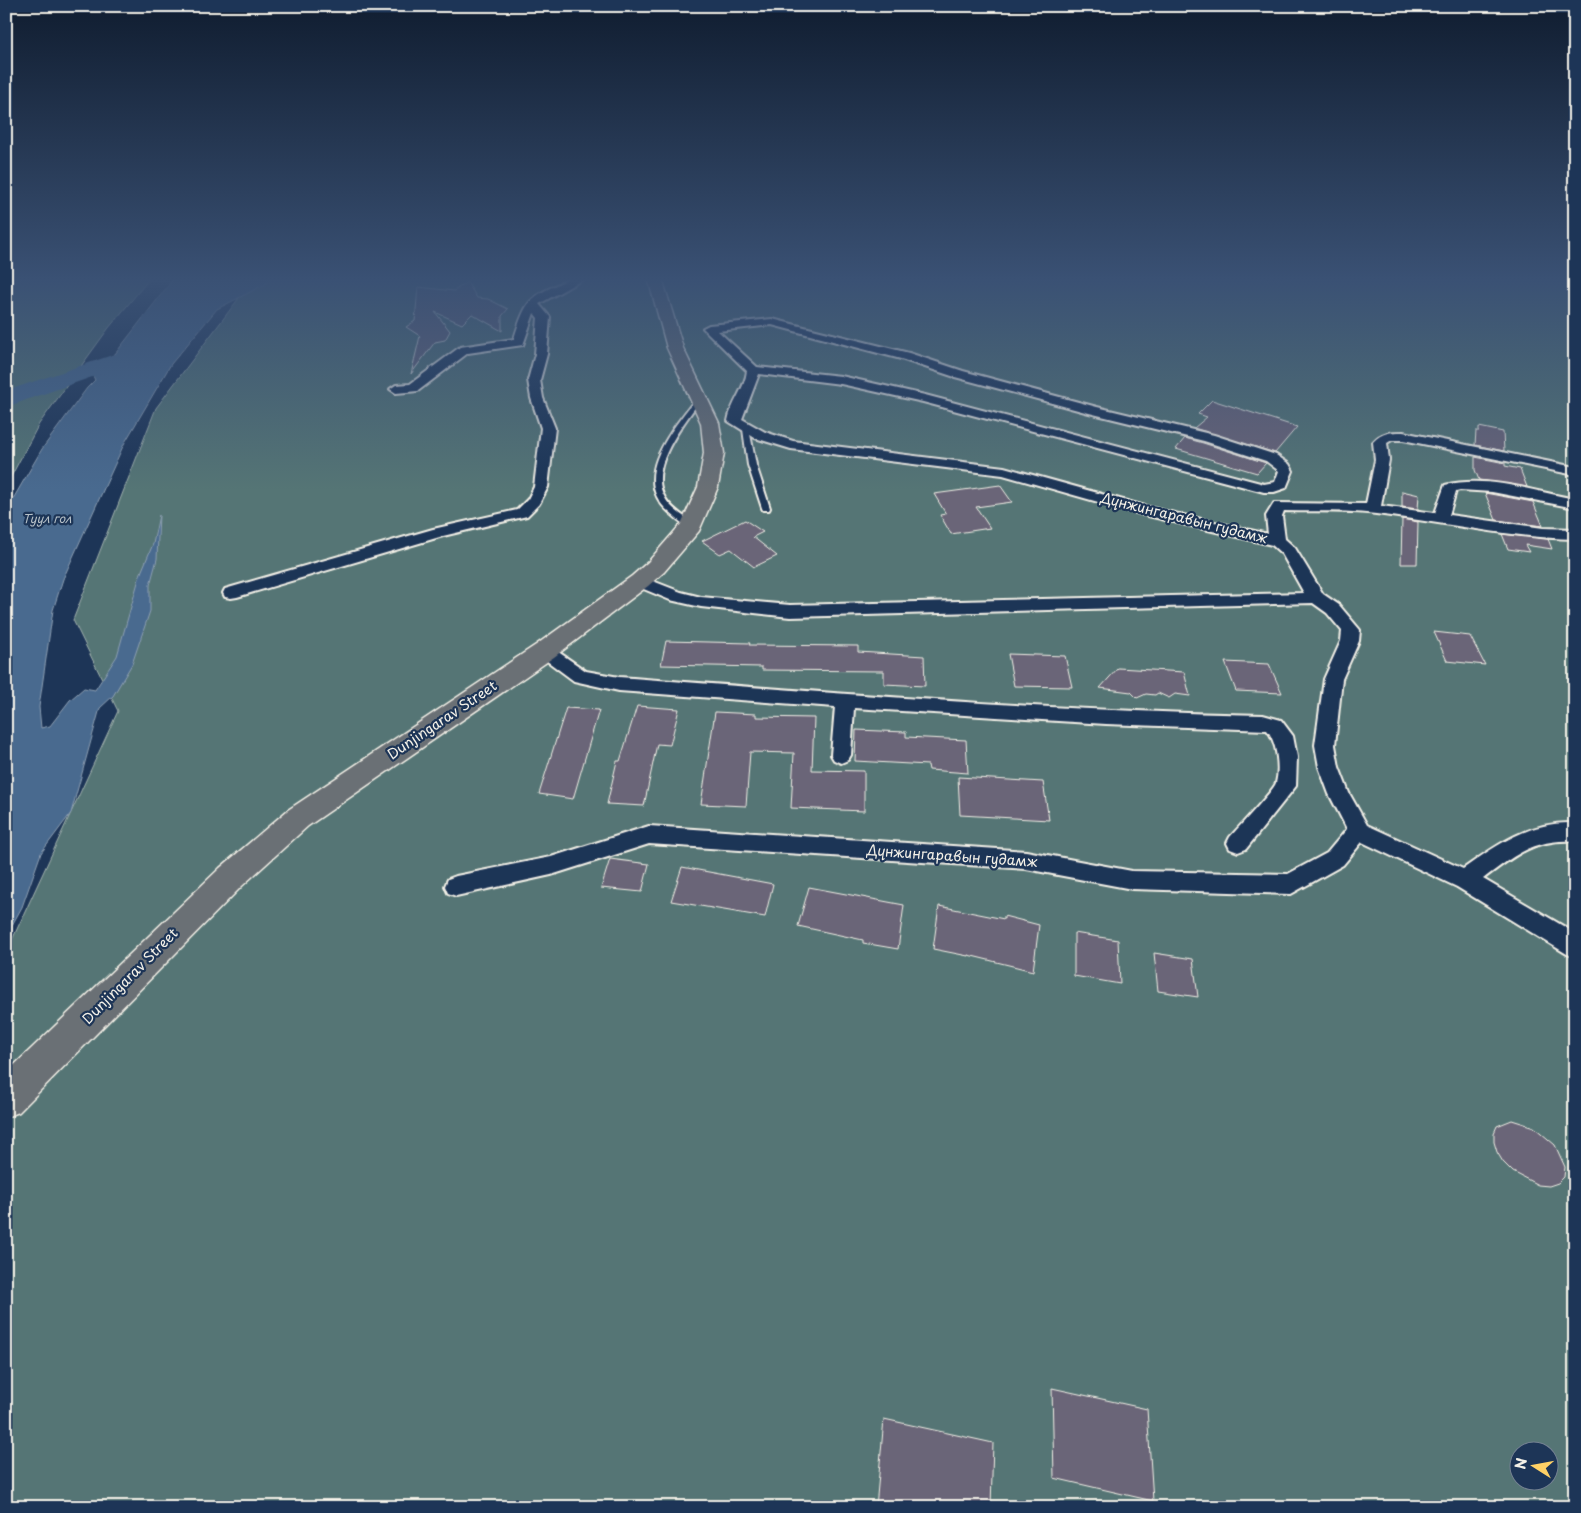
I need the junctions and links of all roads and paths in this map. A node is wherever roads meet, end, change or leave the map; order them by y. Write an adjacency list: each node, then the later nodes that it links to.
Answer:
1 (474, 349): 7 (street)
2 (541, 349): 19 (street)
3 (675, 349): 8 (main road, Dunjingarav Street)
4 (731, 349): 6 (street)
5 (875, 349): 6 (street)
6 (753, 370): 9 (street)
7 (396, 388)
8 (699, 398): 9 (main road, Dunjingarav Street); 15 (lane)
9 (730, 424): 12 (lane); 15 (main road, Dunjingarav Street); 17 (street, Дүнжингаравын гудамж)
10 (1575, 471): 13 (street)
11 (1575, 504): 14 (street)
12 (766, 508)
13 (1373, 509): 14 (street); 17 (street)
14 (1440, 520): 16 (street)
15 (690, 526): 18 (main road, Dunjingarav Street)
16 (1575, 534)
17 (1277, 541): 20 (street, Дүнжингаравын гудамж)
18 (640, 581): 20 (street); 21 (main road, Dunjingarav Street)
19 (231, 593)
20 (1317, 598): 24 (street, Дүнжингаравын гудамж)
21 (545, 651): 22 (street); 30 (main road, Dunjingarav Street)
22 (845, 702): 23 (street); 26 (street)
23 (841, 755)
24 (1359, 831): 27 (street); 28 (street, Дүнжингаравын гудамж)
25 (1575, 832): 27 (street)
26 (1238, 843)
27 (1466, 880): 29 (street)
28 (456, 886)
29 (1575, 946)
30 (6, 1099)

